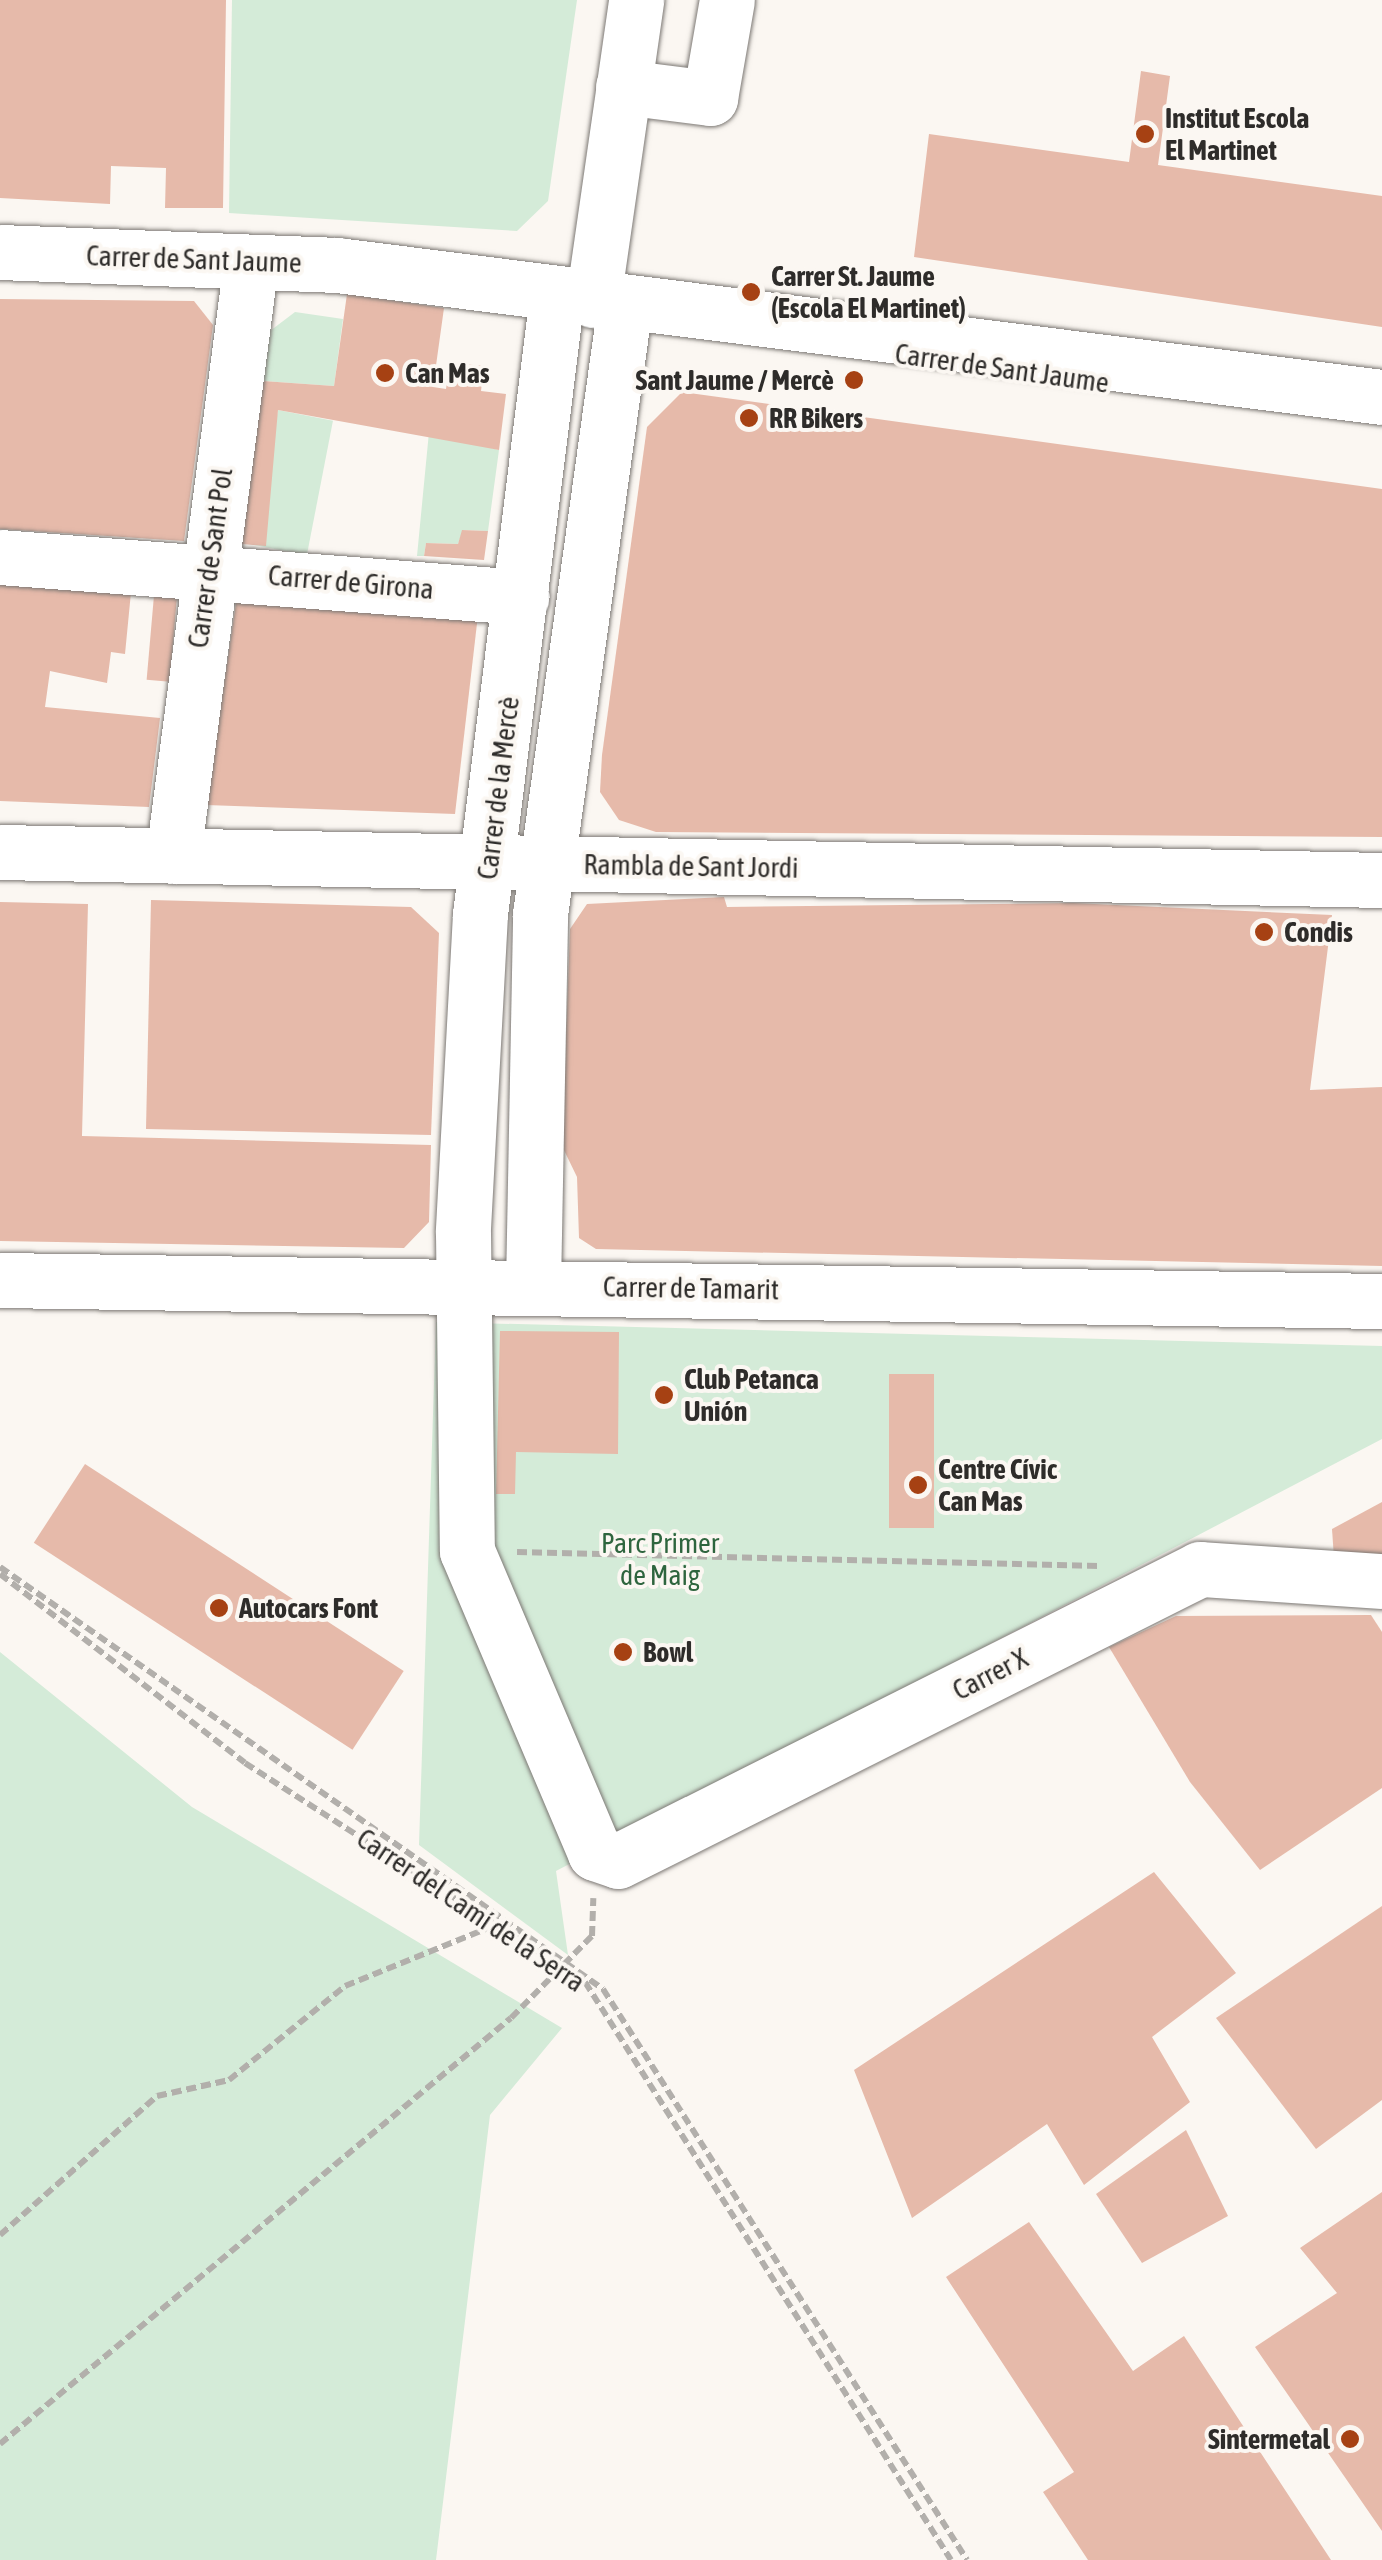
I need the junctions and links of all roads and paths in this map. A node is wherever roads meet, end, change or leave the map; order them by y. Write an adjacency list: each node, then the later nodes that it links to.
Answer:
1 (636, 0): 3 (street)
2 (727, 0): 3 (street)
3 (623, 87): 6 (street)
4 (0, 252): 5 (street, Carrer de Sant Jaume)
5 (251, 262): 6 (street, Carrer de Sant Jaume); 10 (street, Carrer de Sant Pol)
6 (592, 300): 7 (street, Carrer de Sant Jaume); 8 (street, Carrer de Sant Jaume); 11 (street, Carrer de la Mercè); 15 (street, Carrer de la Mercè)
7 (1382, 397)
8 (1382, 419)
9 (0, 557): 10 (street, Carrer de Girona)
10 (208, 569): 11 (street, Carrer de Girona); 13 (street, Carrer de Sant Pol)
11 (522, 597): 14 (street, Carrer de la Mercè)
12 (0, 852): 13 (street, Rambla de Sant Jordi)
13 (173, 856): 14 (street, Rambla de Sant Jordi)
14 (490, 862): 15 (street, Rambla de Sant Jordi); 18 (street, Carrer de la Mercè)
15 (547, 863): 16 (street, Rambla de Sant Jordi); 19 (street, Carrer de la Mercè)
16 (1382, 880)
17 (0, 1280): 18 (street, Carrer de Tamarit)
18 (466, 1283): 19 (street, Carrer de Tamarit); 21 (street)
19 (533, 1286): 20 (street, Carrer de Tamarit)
20 (1382, 1301)
21 (467, 1551): 22 (path); 25 (street)
22 (1121, 1567)
23 (0, 1571): 26 (path, Carrer del Camí de la Serra); 27 (path)
24 (1382, 1581): 25 (street, Carrer X)
25 (606, 1857): 27 (path)
26 (499, 1924): 28 (path, Carrer del Camí de la Serra); 29 (path)
27 (572, 1962): 28 (path); 32 (path)
28 (564, 1969): 30 (path); 31 (path, Carrer del Camí de la Serra)
29 (0, 2235)
30 (0, 2444)
31 (951, 2560)
32 (967, 2560)

